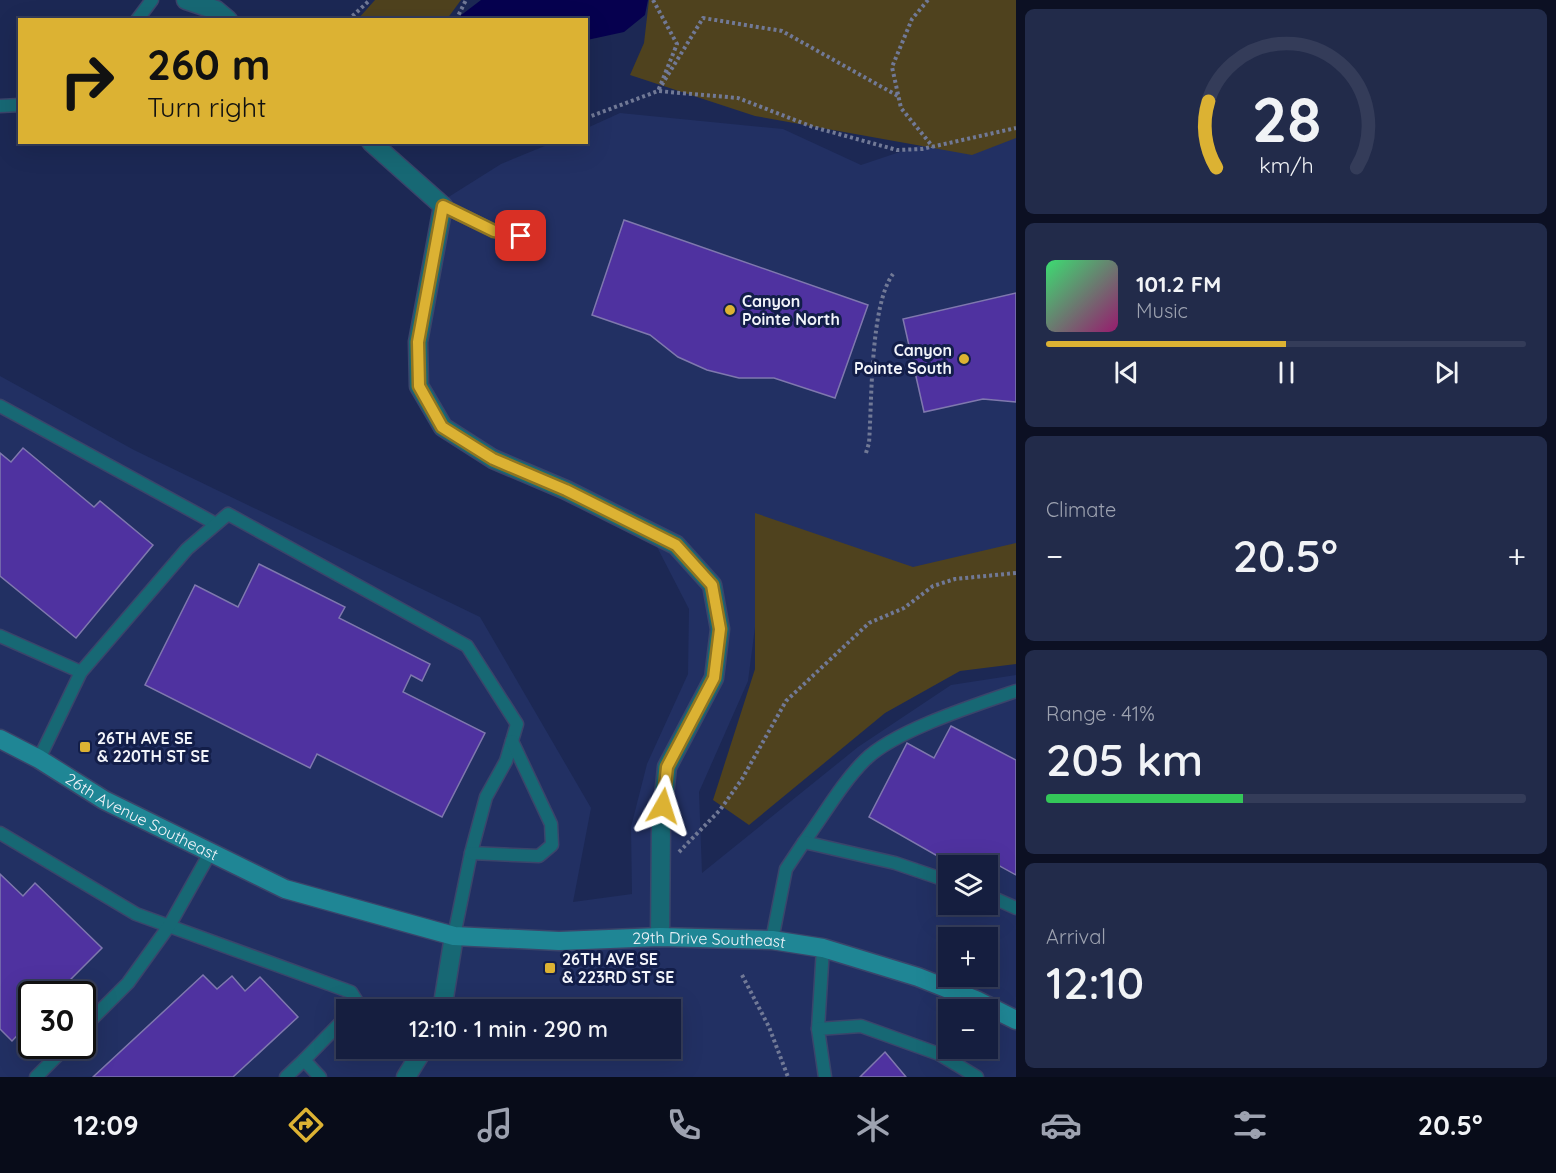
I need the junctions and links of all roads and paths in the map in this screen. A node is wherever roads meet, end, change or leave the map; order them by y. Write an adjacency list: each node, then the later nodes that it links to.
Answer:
1 (152, 0): 7 (lane)
2 (186, 0): 8 (street)
3 (370, 0): 9 (path)
4 (466, 0): 10 (path)
5 (652, 0): 11 (path)
6 (928, 0): 12 (path)
7 (138, 18)
8 (226, 18)
9 (350, 18)
10 (457, 18)
11 (658, 91): 12 (path); 15 (path); 18 (path)
12 (898, 96): 18 (path)
13 (18, 105): 14 (lane)
14 (0, 106)
15 (588, 117)
16 (1016, 128): 18 (path)
17 (373, 144): 19 (street)
18 (933, 147)
19 (443, 206): 20 (lane); 43 (street)
20 (538, 240)
21 (893, 274): 23 (path)
22 (0, 406): 24 (lane)
23 (866, 453)
24 (216, 524): 27 (lane); 30 (lane)
25 (1016, 573): 34 (path)
26 (0, 636): 27 (lane)
27 (81, 672): 31 (lane)
28 (1016, 691): 33 (lane)
29 (0, 739): 31 (street, 26th Avenue Southeast)
30 (512, 741): 36 (lane); 36 (lane)
31 (39, 759): 35 (street, 26th Avenue Southeast)
32 (0, 833): 41 (lane)
33 (804, 842): 37 (lane); 44 (lane)
34 (678, 852)
35 (210, 853): 38 (street, 26th Avenue Southeast); 41 (lane)
36 (471, 853): 42 (lane)
37 (938, 878)
38 (285, 889): 42 (street, 29th Drive Southeast)
39 (998, 900): 40 (lane)
40 (1016, 908)
41 (168, 926): 47 (lane); 49 (lane)
42 (454, 936): 43 (street, 29th Drive Southeast); 48 (street)
43 (660, 937): 44 (street, 29th Drive Southeast)
44 (772, 940): 45 (street, 29th Drive Southeast)
45 (823, 948): 50 (street, 29th Drive Southeast); 52 (lane)
46 (742, 975): 60 (path)
47 (355, 999)
48 (444, 999)
49 (96, 1015)
50 (1016, 1020)
51 (336, 1027): 55 (lane)
52 (818, 1029): 61 (lane); 62 (lane)
53 (54, 1059): 56 (lane)
54 (417, 1059): 59 (street)
55 (304, 1060): 57 (lane); 58 (lane)
56 (36, 1077)
57 (286, 1077)
58 (321, 1077)
59 (406, 1077)
60 (788, 1077)
61 (825, 1077)
62 (977, 1077)

